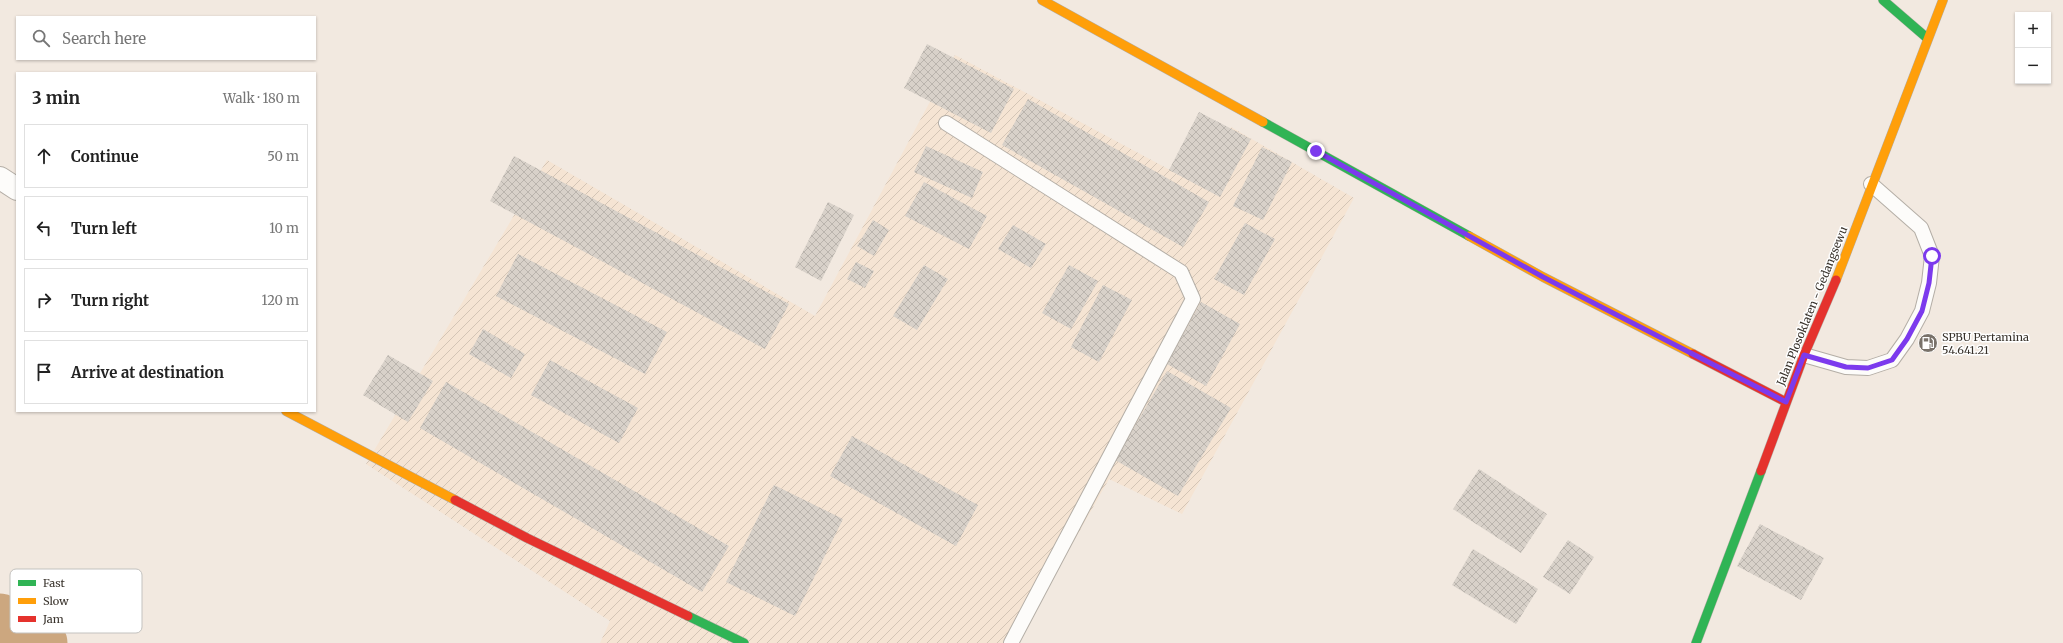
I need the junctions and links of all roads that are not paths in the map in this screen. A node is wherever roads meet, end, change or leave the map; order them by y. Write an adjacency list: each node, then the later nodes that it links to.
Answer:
1 (1042, 0): 10 (street)
2 (1883, 0): 4 (street)
3 (1943, 0): 4 (street, Jalan Plosoklaten - Gedangsewu)
4 (1926, 38): 7 (street, Jalan Plosoklaten - Gedangsewu)
5 (946, 122): 13 (lane)
6 (0, 178): 8 (street)
7 (1872, 184): 9 (street, Jalan Plosoklaten - Gedangsewu); 9 (lane)
8 (16, 188)
9 (1804, 355): 10 (street, Jalan Plosoklaten - Gedangsewu)
10 (1786, 402): 14 (street, Jalan Plosoklaten - Gedangsewu)
11 (288, 412): 12 (street)
12 (744, 643)
13 (1011, 643)
14 (1696, 643)

